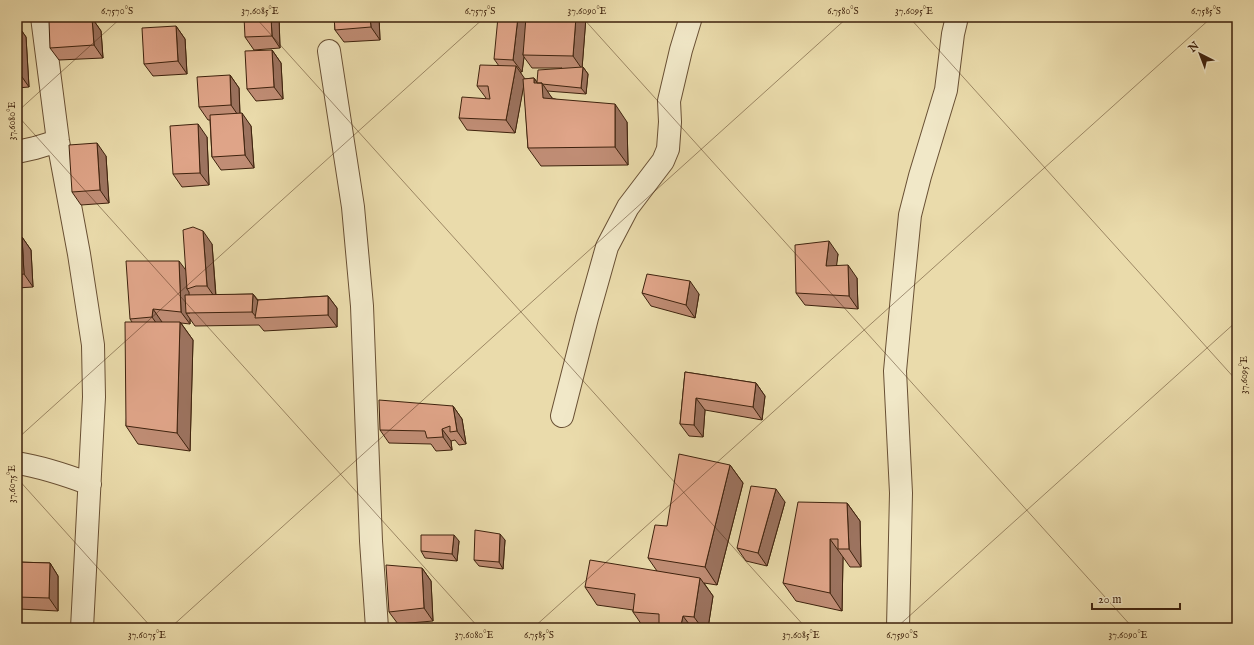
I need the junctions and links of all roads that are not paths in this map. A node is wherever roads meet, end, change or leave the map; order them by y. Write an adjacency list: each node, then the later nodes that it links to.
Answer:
1 (42, 17): 5 (street)
2 (691, 17): 7 (street)
3 (957, 17): 12 (street)
4 (329, 51): 11 (street)
5 (58, 141): 6 (street); 9 (street)
6 (17, 152)
7 (562, 416)
8 (17, 463): 9 (street)
9 (90, 484): 10 (street)
10 (82, 628)
11 (377, 628)
12 (898, 628)

